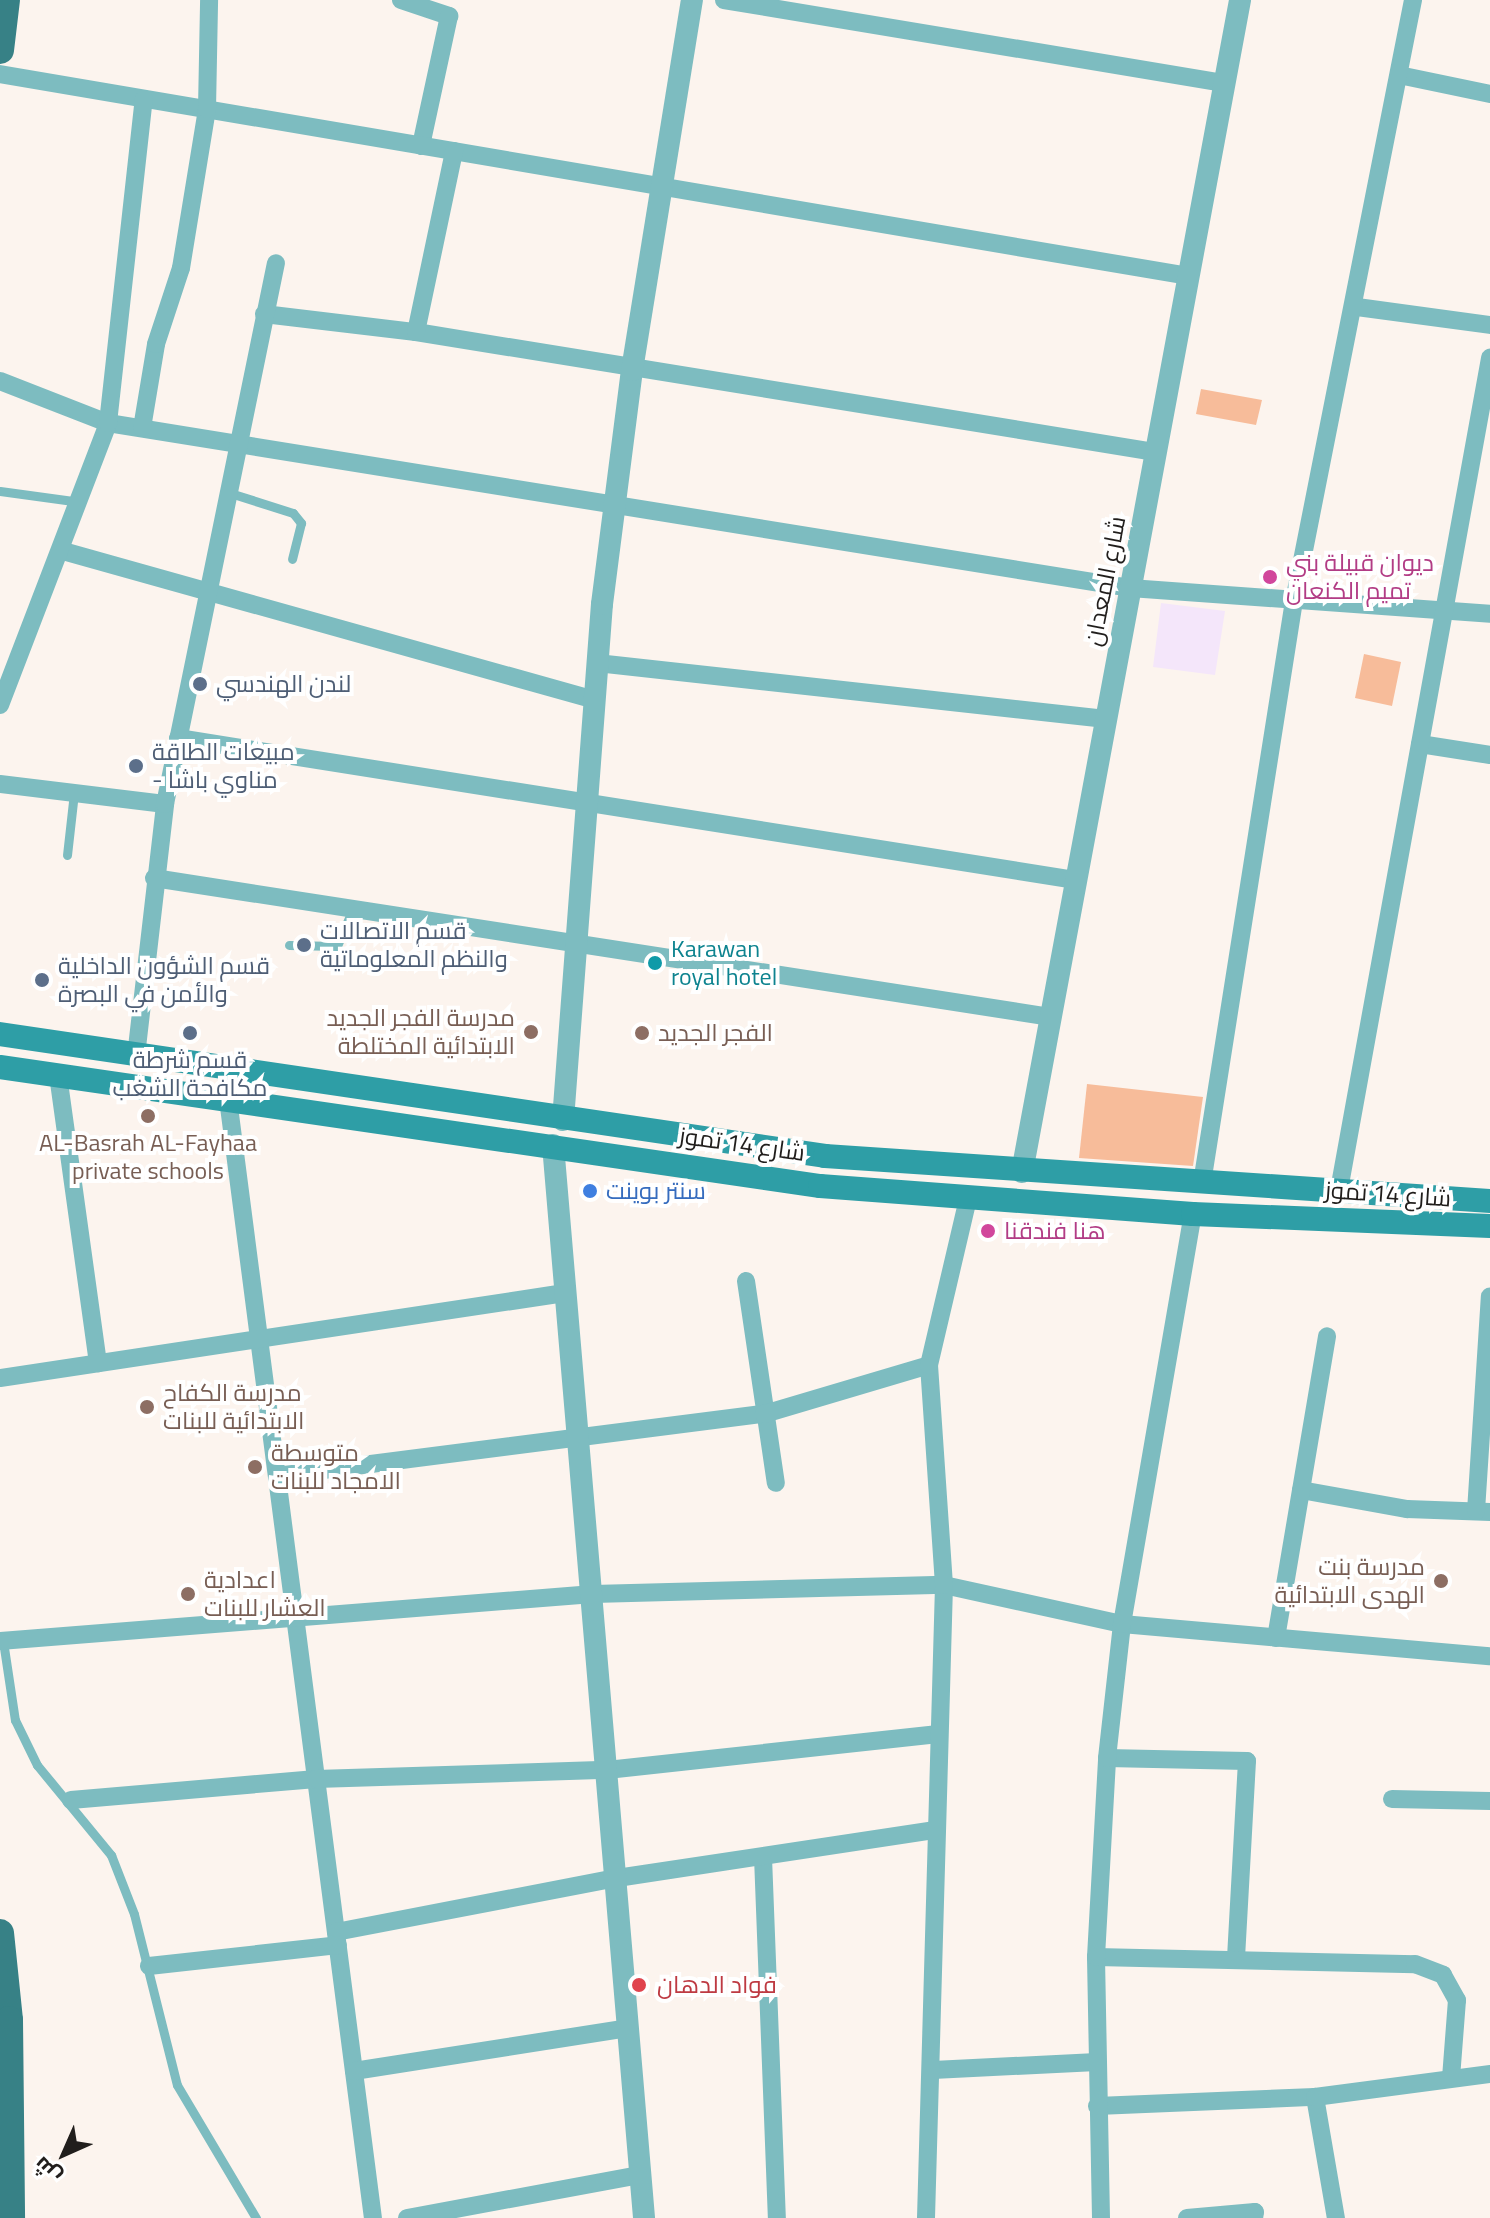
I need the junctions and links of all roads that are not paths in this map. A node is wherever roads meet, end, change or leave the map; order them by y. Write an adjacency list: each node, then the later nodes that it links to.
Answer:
1 (6, 0): 8 (main road)
2 (209, 0): 14 (street)
3 (401, 0): 15 (street)
4 (692, 0): 17 (street)
5 (724, 0): 11 (street)
6 (1240, 0): 11 (street, شارع المعدان)
7 (1413, 0): 10 (street)
8 (0, 50)
9 (0, 74): 13 (street)
10 (1399, 75): 12 (street); 20 (street)
11 (1224, 83): 19 (street, شارع المعدان)
12 (1490, 94)
13 (144, 99): 14 (street); 27 (street)
14 (207, 109): 15 (street); 28 (street)
15 (421, 146): 16 (street)
16 (454, 151): 17 (street); 23 (street)
17 (659, 186): 19 (street); 25 (street)
18 (276, 263): 21 (street)
19 (1188, 276): 30 (street, شارع المعدان)
20 (1357, 307): 22 (street); 39 (street)
21 (264, 314): 23 (street); 29 (street)
22 (1490, 325)
23 (416, 332): 25 (street)
24 (1490, 358): 40 (street)
25 (632, 370): 30 (street); 34 (street)
26 (0, 381): 27 (street)
27 (108, 423): 28 (street); 33 (street)
28 (142, 428): 29 (street)
29 (239, 441): 32 (street); 34 (street)
30 (1155, 452): 37 (street, شارع المعدان)
31 (0, 491): 33 (lane)
32 (230, 493): 36 (lane); 38 (street)
33 (80, 502): 35 (street)
34 (614, 504): 37 (street); 42 (street)
35 (63, 551): 38 (street); 44 (street)
36 (292, 559)
37 (1130, 588): 39 (street); 45 (street, شارع المعدان)
38 (213, 590): 43 (street); 46 (street)
39 (1294, 601): 40 (street); 68 (street)
40 (1444, 611): 41 (street); 47 (street)
41 (1490, 614)
42 (597, 663): 43 (street); 45 (street)
43 (595, 700): 51 (street)
44 (0, 705)
45 (1106, 719): 55 (street, شارع المعدان)
46 (178, 738): 51 (street); 52 (street)
47 (1420, 744): 48 (street); 69 (street)
48 (1490, 755)
49 (0, 784): 50 (street)
50 (74, 793): 52 (street); 53 (lane)
51 (589, 799): 55 (street); 58 (street)
52 (165, 804): 54 (street)
53 (67, 855)
54 (154, 878): 56 (street); 61 (street)
55 (1076, 880): 59 (street, شارع المعدان)
56 (352, 911): 57 (lane); 58 (street)
57 (289, 945)
58 (576, 948): 59 (street); 65 (street)
59 (1051, 1017): 67 (street, شارع المعدان)
60 (0, 1034): 61 (main road, شارع 14 تموز)
61 (136, 1056): 65 (main road, شارع 14 تموز)
62 (0, 1067): 63 (main road, شارع 14 تموز)
63 (58, 1075): 64 (main road, شارع 14 تموز); 79 (street)
64 (228, 1099): 66 (main road, شارع 14 تموز); 78 (street)
65 (563, 1120): 67 (main road, شارع 14 تموز)
66 (553, 1145): 70 (main road, شارع 14 تموز); 75 (street)
67 (1022, 1172): 68 (main road, شارع 14 تموز)
68 (1202, 1183): 69 (main road, شارع 14 تموز)
69 (1339, 1190): 71 (main road, شارع 14 تموز)
70 (968, 1199): 72 (main road, شارع 14 تموز); 80 (street)
71 (1490, 1201)
72 (1193, 1214): 73 (main road, شارع 14 تموز); 91 (street)
73 (1490, 1226)
74 (746, 1281): 82 (street)
75 (565, 1293): 78 (street); 83 (street)
76 (1490, 1296): 87 (street)
77 (1327, 1336): 86 (street)
78 (259, 1339): 79 (street); 84 (street)
79 (98, 1363): 81 (street)
80 (929, 1365): 82 (street); 88 (street)
81 (0, 1378)
82 (764, 1414): 83 (street); 85 (street)
83 (578, 1441): 84 (street); 89 (street)
84 (277, 1476): 90 (street)
85 (776, 1483)
86 (1301, 1490): 87 (street); 92 (street)
87 (1483, 1512)
88 (944, 1585): 89 (street); 91 (street); 95 (street)
89 (593, 1594): 90 (street); 97 (street)
90 (296, 1619): 93 (street); 98 (street)
91 (1122, 1624): 92 (street); 96 (street)
92 (1276, 1638): 94 (street)
93 (1, 1641): 100 (lane)
94 (1490, 1656)
95 (936, 1734): 97 (street); 102 (street)
96 (1107, 1758): 107 (street); 108 (street)
97 (607, 1770): 98 (street); 104 (street)
98 (316, 1779): 100 (street); 106 (street)
99 (1392, 1799): 101 (street)
100 (71, 1800): 109 (lane)
101 (1490, 1801)
102 (935, 1830): 103 (street); 112 (street)
103 (763, 1857): 104 (street); 124 (street)
104 (617, 1878): 106 (street); 110 (street)
105 (0, 1933): 119 (main road)
106 (337, 1939): 109 (street); 113 (street)
107 (1096, 1957): 108 (street); 111 (street)
108 (1236, 1960): 115 (street)
109 (149, 1966): 120 (lane)
110 (628, 2028): 113 (street); 118 (street)
111 (1097, 2062): 112 (street); 117 (street)
112 (933, 2070): 125 (street)
113 (354, 2071): 121 (street)
114 (1490, 2074): 115 (street)
115 (1451, 2078): 116 (street)
116 (1315, 2097): 117 (street); 129 (street)
117 (1097, 2106): 126 (street)
118 (640, 2175): 122 (street); 123 (street)
119 (11, 2218)
120 (256, 2218)
121 (373, 2218)
122 (407, 2218)
123 (644, 2218)
124 (777, 2218)
125 (926, 2218)
126 (1101, 2218)
127 (1187, 2218): 128 (street)
128 (1254, 2218)
129 (1336, 2218)

